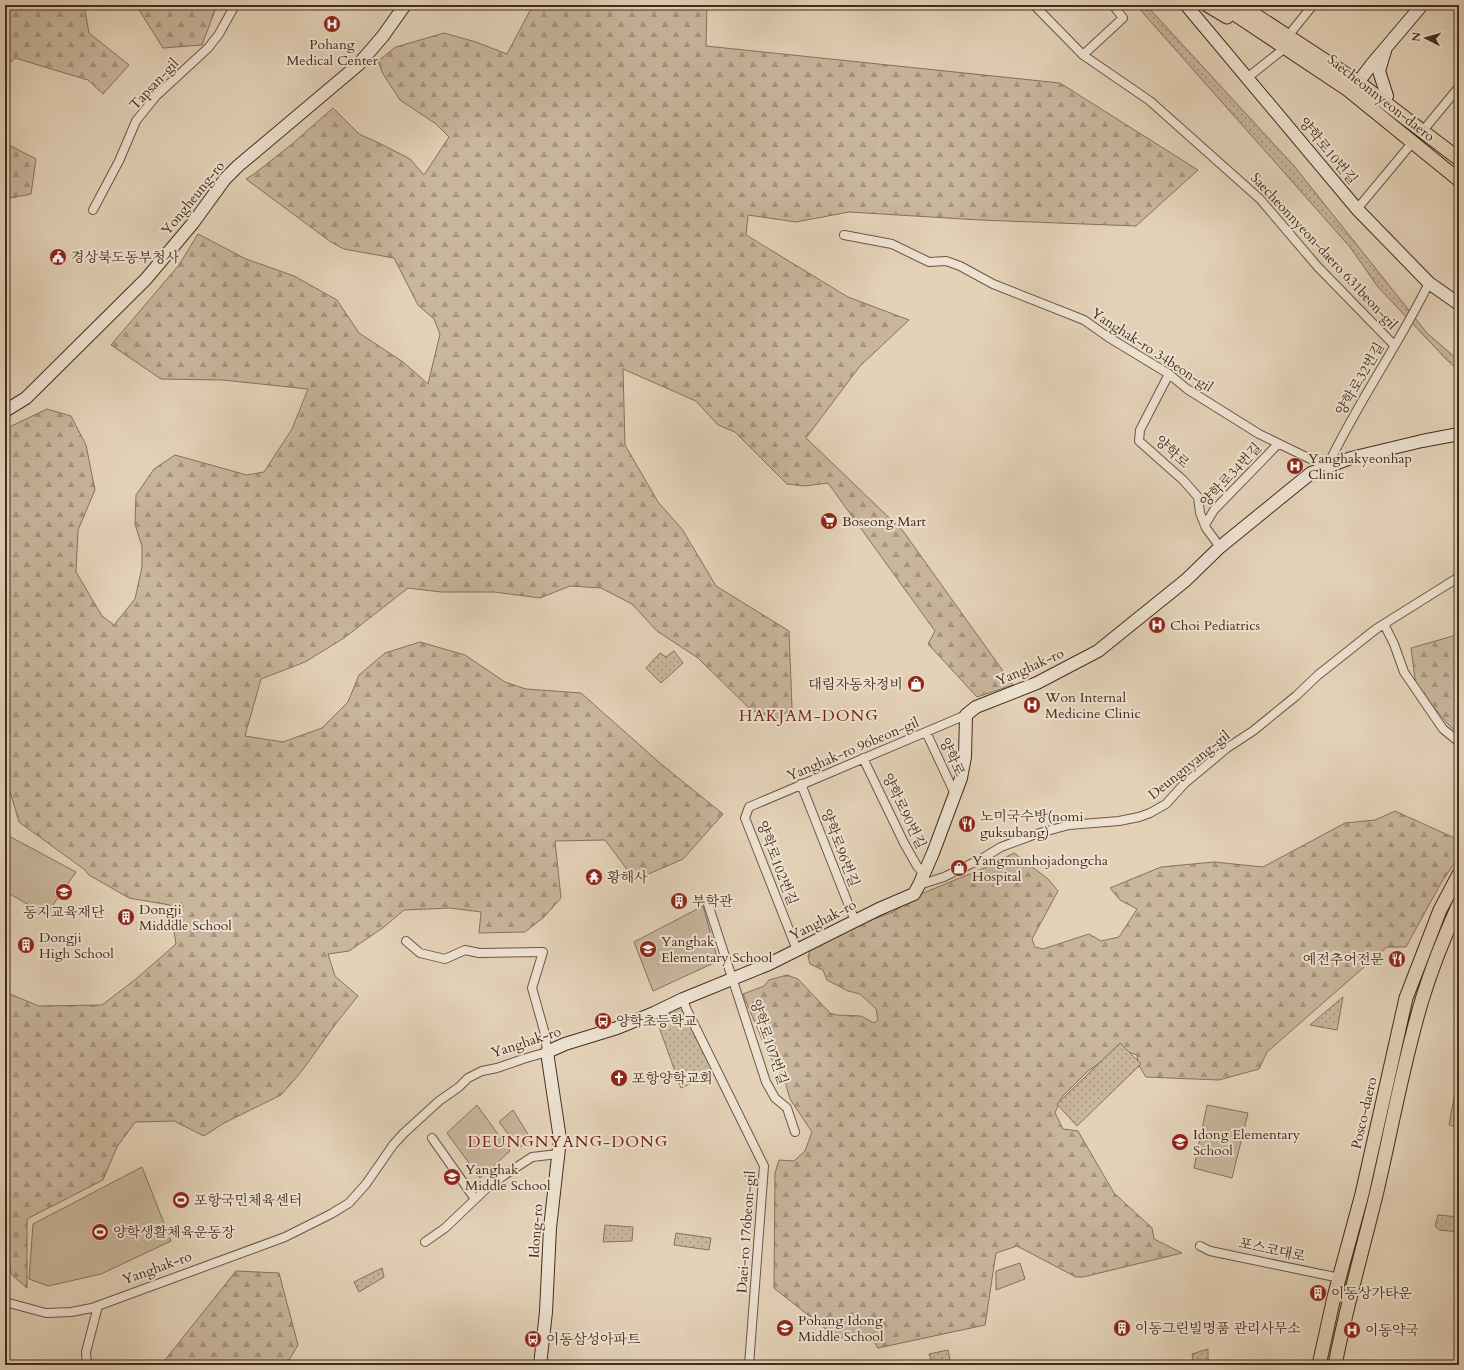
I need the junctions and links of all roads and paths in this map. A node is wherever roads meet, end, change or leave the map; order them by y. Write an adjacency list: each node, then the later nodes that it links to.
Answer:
1 (235, 5): 26 (street, Tapsan-gil)
2 (405, 5): 32 (street, Yongheung-ro)
3 (1034, 5): 15 (street, Saecheonnyeon-daero 631beon-gil)
4 (1113, 5): 15 (street)
5 (1186, 5): 16 (street, 양학로10번길)
6 (1207, 5): 14 (main road)
7 (1221, 5): 17 (main road, Saecheonnyeon-daero)
8 (1240, 5): 17 (main road, Saecheonnyeon-daero)
9 (1252, 5): 12 (main road)
10 (1313, 5): 12 (street)
11 (1422, 5): 13 (street)
12 (1292, 31): 17 (main road)
13 (1386, 48): 17 (street); 19 (street)
14 (1281, 51): 16 (street); 17 (main road)
15 (1083, 55): 30 (street, Saecheonnyeon-daero 631beon-gil)
16 (1248, 78): 25 (street, 양학로10번길)
17 (1354, 85): 19 (main road); 21 (main road, Saecheonnyeon-daero); 22 (main road, Saecheonnyeon-daero)
18 (1459, 87): 20 (street)
19 (1387, 96): 20 (main road)
20 (1426, 127): 22 (main road)
21 (1412, 143): 24 (main road, Saecheonnyeon-daero); 25 (street)
22 (1443, 146): 23 (main road, Saecheonnyeon-daero)
23 (1459, 159)
24 (1459, 180)
25 (1357, 209): 28 (street, 양학로10번길)
26 (93, 210)
27 (844, 235): 31 (street, Yanghak-ro 34beon-gil)
28 (1429, 283): 29 (street, 양학로10번길); 30 (street, 양학로32번길)
29 (1459, 304)
30 (1394, 345): 35 (street, 양학로32번길)
31 (1169, 374): 34 (street, Yanghak-ro 34beon-gil); 36 (street, 양학로)
32 (5, 411)
33 (1459, 434): 35 (street, Yanghak-ro)
34 (1278, 444): 35 (street, Yanghak-ro 34beon-gil); 36 (street, 양학로34번길)
35 (1327, 467): 37 (street, Yanghak-ro)
36 (1205, 525): 37 (street, 양학로)
37 (1220, 547): 40 (street, Yanghak-ro)
38 (1459, 577): 39 (street, Deungnyang-gil)
39 (1384, 624): 42 (street); 48 (street, Deungnyang-gil)
40 (966, 715): 41 (street, Yanghak-ro 96beon-gil); 45 (street, Yanghak-ro)
41 (926, 732): 43 (street, Yanghak-ro 96beon-gil); 45 (street, 양학로)
42 (1459, 742)
43 (863, 758): 44 (street, Yanghak-ro 96beon-gil); 48 (street, 양학로90번길)
44 (801, 784): 46 (street, Yanghak-ro 96beon-gil); 51 (street, 양학로96번길)
45 (955, 794): 48 (street, Yanghak-ro)
46 (749, 807): 53 (street, 양학로102번길)
47 (1459, 874): 61 (main road, Posco-daero)
48 (921, 880): 51 (street, Yanghak-ro)
49 (707, 901): 54 (street, 양학로107번길)
50 (1459, 904): 62 (main road, Posco-daero)
51 (855, 921): 53 (street, Yanghak-ro)
52 (406, 942): 56 (street)
53 (797, 950): 54 (street, Yanghak-ro)
54 (733, 978): 55 (street, Yanghak-ro); 57 (street, 양학로107번길)
55 (683, 999): 56 (street, Yanghak-ro); 70 (street, Daei-ro 176beon-gil)
56 (547, 1052): 59 (street, Idong-ro); 67 (street, Yanghak-ro)
57 (795, 1132)
58 (432, 1138): 60 (street)
59 (558, 1154): 60 (street); 69 (street, Idong-ro)
60 (475, 1199): 63 (street)
61 (1352, 1231): 62 (main road); 65 (main road, Posco-daero)
62 (1366, 1234): 72 (main road, Posco-daero)
63 (425, 1242)
64 (1200, 1246): 65 (street, 포스코대로)
65 (1340, 1278): 71 (main road, Posco-daero)
66 (5, 1302): 67 (street, Yanghak-ro)
67 (98, 1306): 68 (street)
68 (87, 1365)
69 (540, 1365)
70 (749, 1365)
71 (1319, 1365)
72 (1335, 1365)

